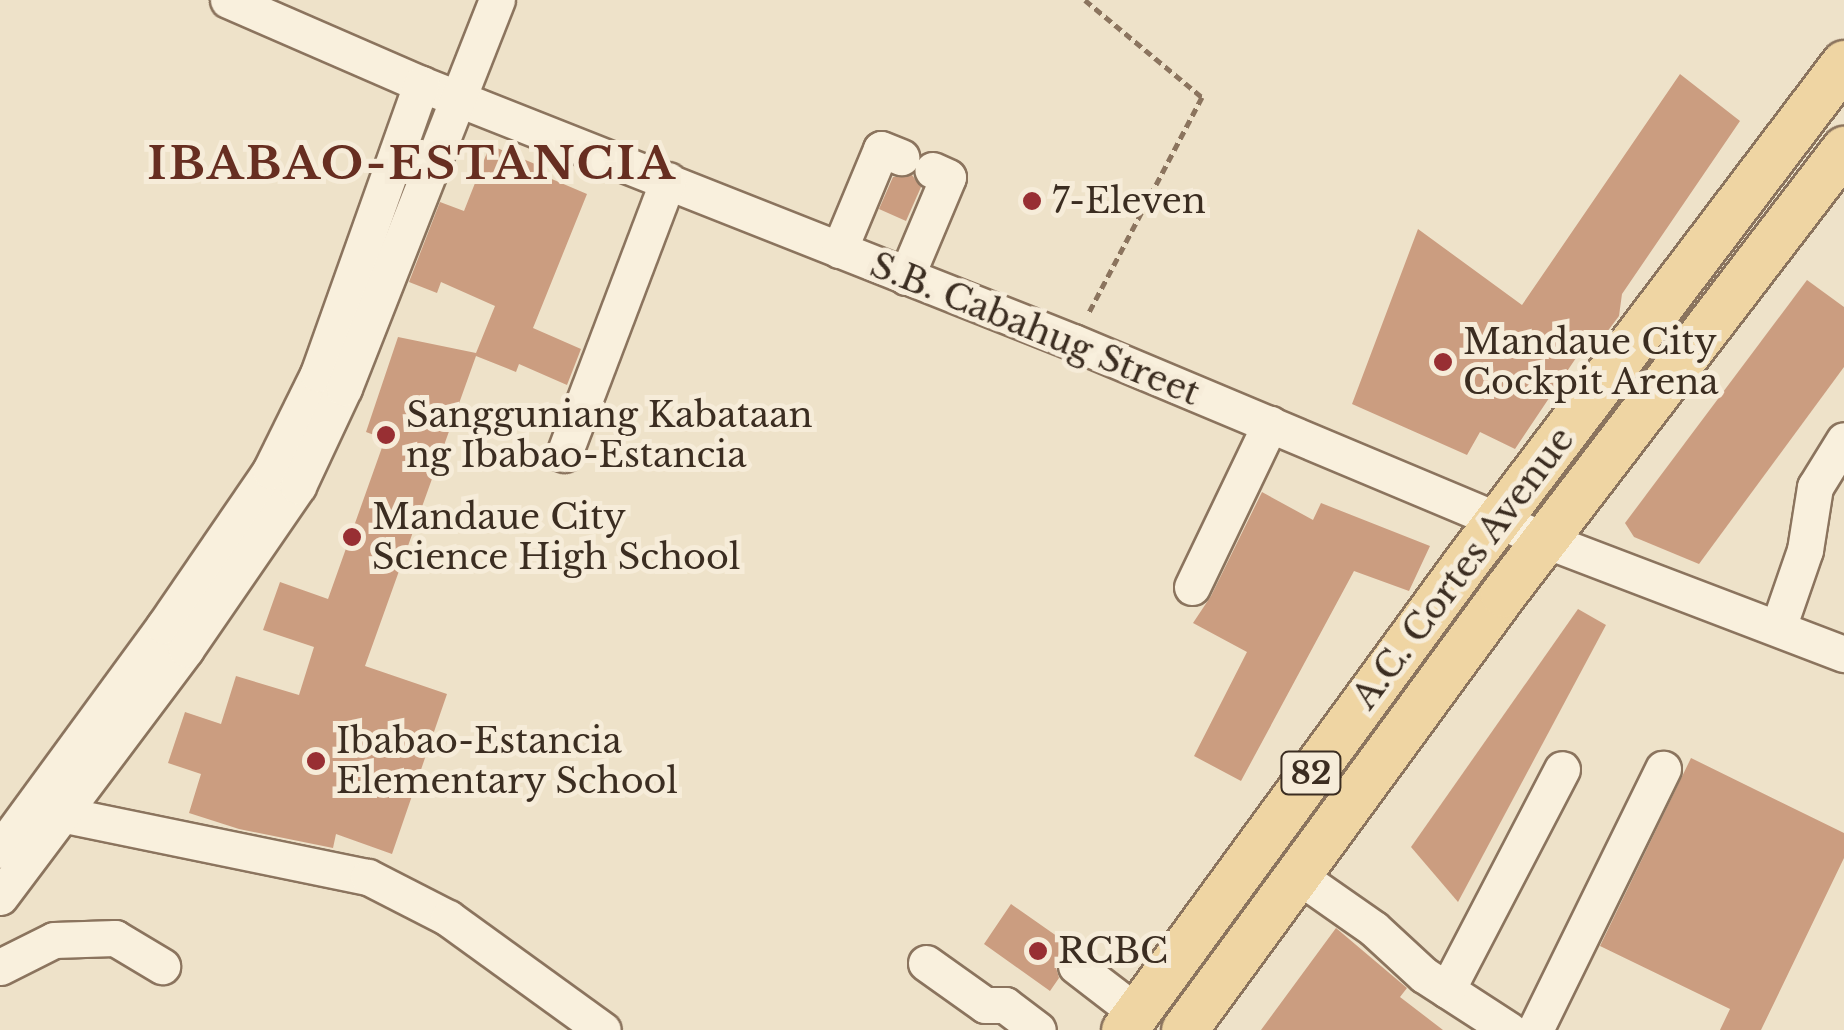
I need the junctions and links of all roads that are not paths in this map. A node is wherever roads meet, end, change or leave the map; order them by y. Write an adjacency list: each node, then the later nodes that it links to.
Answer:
1 (228, 0): 4 (street, S.B. Cabahug Street)
2 (497, 0): 5 (street)
3 (1844, 63): 6 (main road, A.C. Cortes Avenue / 82)
4 (422, 84): 5 (street, S.B. Cabahug Street); 11 (street)
5 (458, 98): 8 (street, S.B. Cabahug Street); 11 (street)
6 (1783, 143): 7 (main road); 15 (main road, A.C. Cortes Avenue / 82)
7 (1834, 161): 16 (main road, A.C. Cortes Avenue / 82)
8 (668, 180): 9 (street, S.B. Cabahug Street); 14 (street)
9 (839, 250): 10 (street, S.B. Cabahug Street); 10 (street)
10 (906, 277): 12 (street, S.B. Cabahug Street)
11 (331, 381): 20 (street)
12 (1270, 424): 15 (street, S.B. Cabahug Street); 17 (street)
13 (1844, 440): 18 (street)
14 (564, 454)
15 (1501, 519): 16 (street, S.B. Cabahug Street); 25 (main road, A.C. Cortes Avenue / 82)
16 (1545, 540): 18 (street, S.B. Cabahug Street); 26 (main road, A.C. Cortes Avenue / 82)
17 (1192, 586)
18 (1778, 628): 19 (street, S.B. Cabahug Street)
19 (1844, 654)
20 (131, 697): 23 (street); 24 (street)
21 (1562, 769): 32 (street)
22 (1664, 769): 39 (street)
23 (60, 814): 27 (street); 35 (street)
24 (0, 850)
25 (1235, 875): 26 (main road); 34 (main road, A.C. Cortes Avenue / 82)
26 (1286, 890): 32 (street); 37 (main road, A.C. Cortes Avenue / 82)
27 (0, 897)
28 (926, 963): 33 (street)
29 (162, 966): 31 (street)
30 (1076, 966): 34 (street)
31 (0, 967)
32 (1447, 990): 38 (street)
33 (987, 1018): 36 (street)
34 (1131, 1021)
35 (603, 1030)
36 (1038, 1030)
37 (1184, 1030)
38 (1509, 1030)
39 (1535, 1030)

